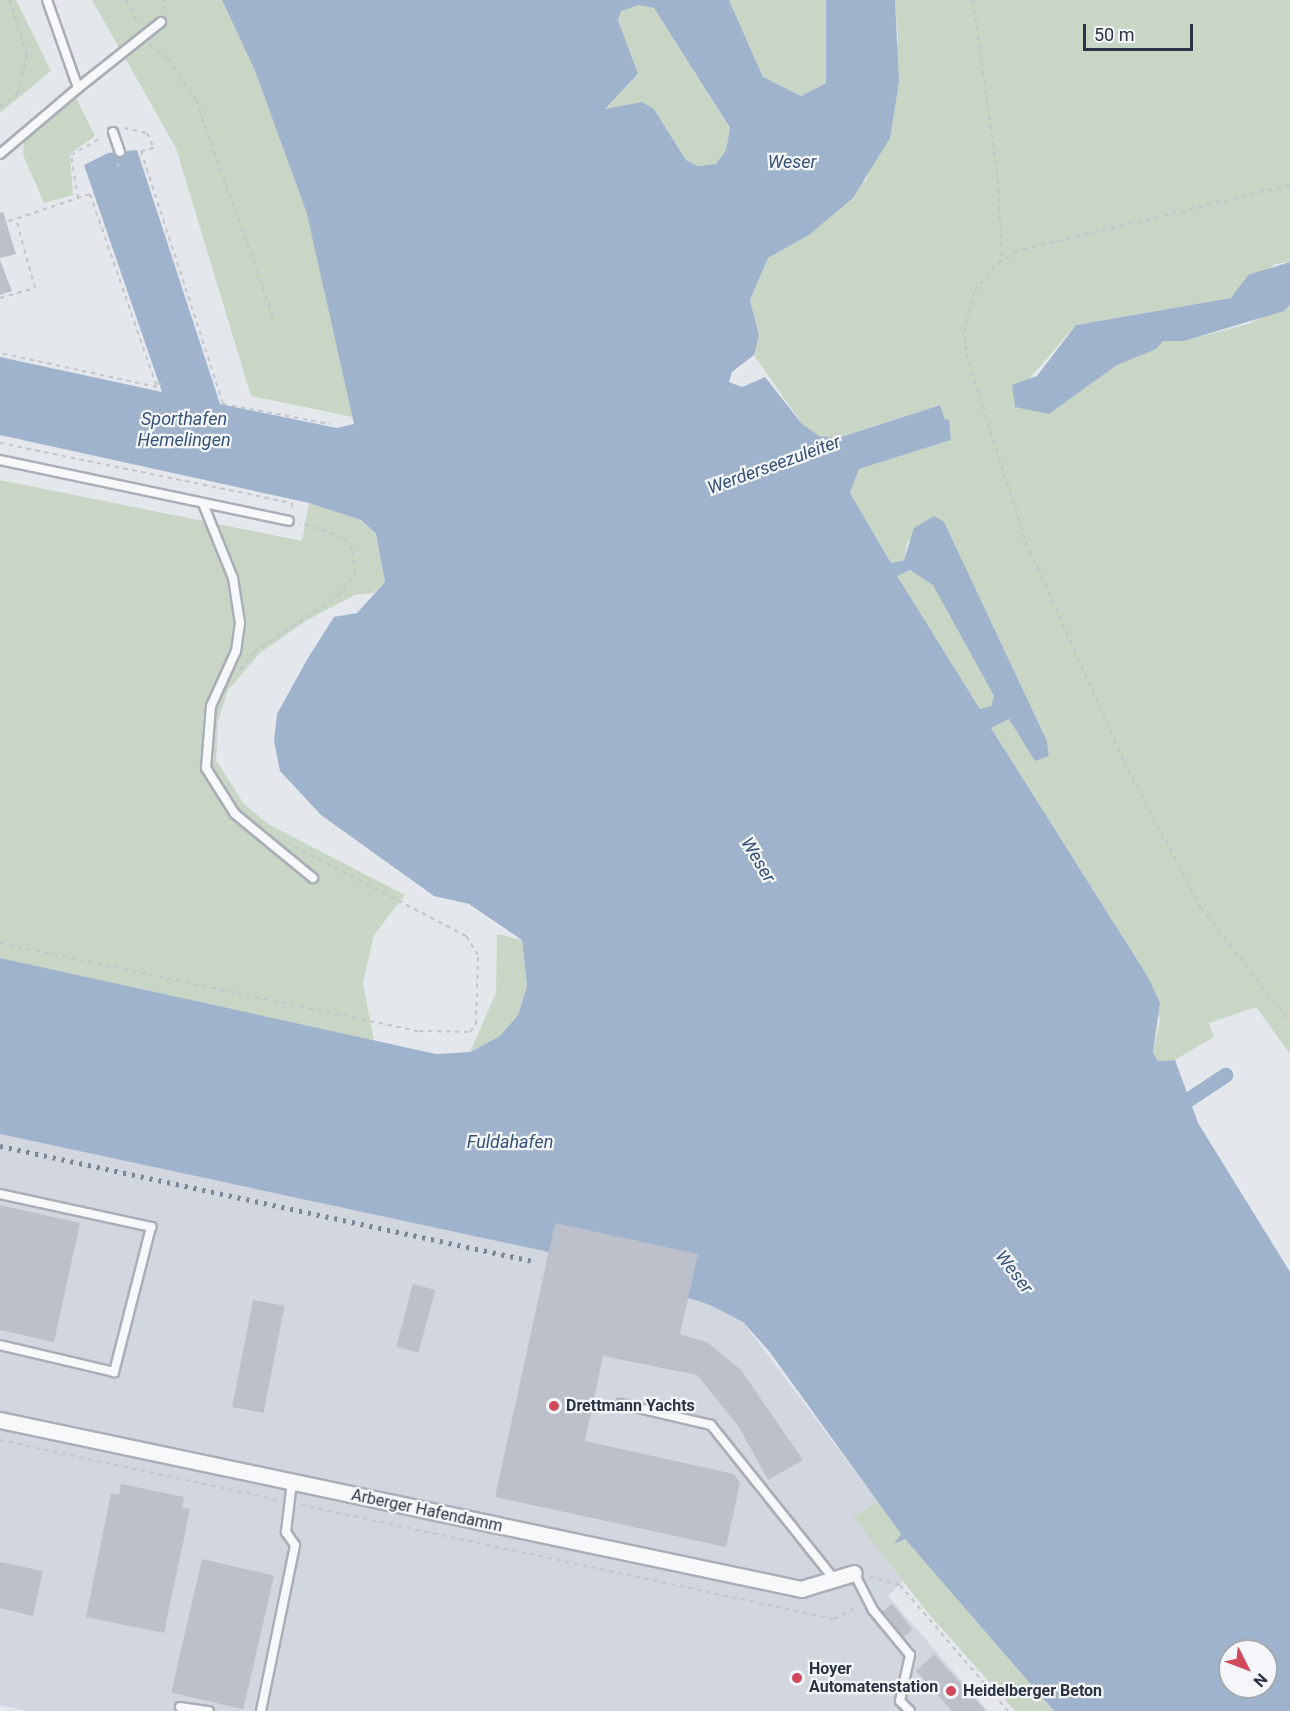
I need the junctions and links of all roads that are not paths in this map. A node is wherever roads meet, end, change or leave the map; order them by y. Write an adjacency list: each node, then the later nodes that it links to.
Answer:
1 (47, 0): 3 (lane)
2 (160, 22): 3 (lane)
3 (78, 88): 6 (lane)
4 (113, 132): 5 (lane)
5 (117, 150)
6 (0, 154)
7 (0, 460): 8 (lane)
8 (204, 506): 9 (lane); 10 (lane)
9 (289, 521)
10 (313, 878)
11 (0, 1194): 12 (lane)
12 (0, 1345)
13 (621, 1404): 17 (lane)
14 (0, 1420): 15 (street, Arberger Hafendamm)
15 (292, 1482): 17 (street, Arberger Hafendamm); 20 (lane)
16 (854, 1573): 17 (street, Arberger Hafendamm); 21 (lane)
17 (835, 1579)
18 (180, 1707): 19 (lane)
19 (208, 1711)
20 (261, 1711)
21 (910, 1711)

